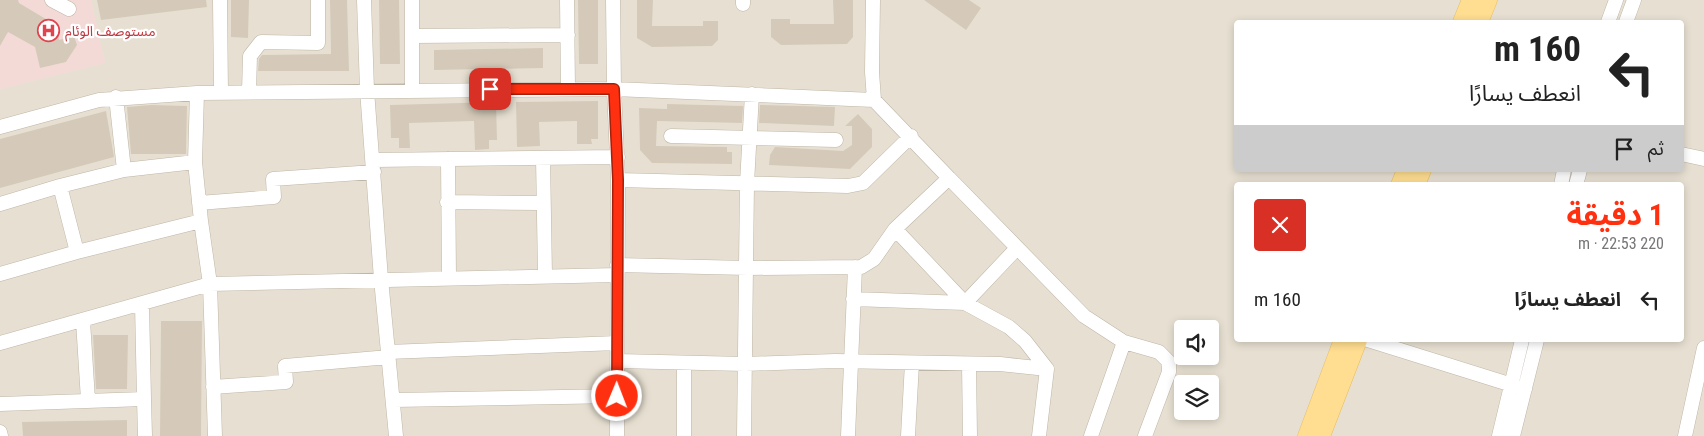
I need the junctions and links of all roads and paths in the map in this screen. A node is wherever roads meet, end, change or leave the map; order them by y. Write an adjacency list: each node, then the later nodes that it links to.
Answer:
1 (52, 0): 13 (street)
2 (220, 0): 26 (street)
3 (318, 0): 24 (street)
4 (364, 0): 22 (street)
5 (412, 0): 19 (street)
6 (567, 0): 18 (street)
7 (613, 0): 21 (street)
8 (873, 0): 29 (street)
9 (1471, 0): 14 (main road)
10 (1488, 0): 15 (main road)
11 (1616, 0): 16 (street)
12 (1634, 0): 17 (street)
13 (69, 9)
14 (1463, 20)
15 (1480, 20)
16 (1609, 20)
17 (1627, 20)
18 (568, 35): 19 (street); 20 (street)
19 (412, 36): 23 (street)
20 (568, 89): 21 (street); 23 (street)
21 (614, 89): 27 (street); 36 (street)
22 (367, 90): 23 (street); 24 (street); 41 (street)
23 (412, 90)
24 (249, 92): 26 (street)
25 (197, 93): 26 (street); 28 (street); 40 (street)
26 (220, 93)
27 (752, 94): 29 (street); 33 (street)
28 (116, 97): 30 (street); 42 (street)
29 (874, 100): 32 (street)
30 (0, 127)
31 (671, 136): 33 (street)
32 (910, 136): 43 (street); 45 (street)
33 (750, 138): 34 (street); 45 (street)
34 (836, 140)
35 (1684, 155): 39 (street)
36 (618, 157): 37 (street); 44 (street)
37 (543, 158): 38 (street); 49 (street)
38 (448, 159): 41 (street); 47 (street)
39 (1704, 160)
40 (195, 162): 42 (street); 48 (street)
41 (374, 166): 48 (street); 61 (street)
42 (124, 170): 46 (street)
43 (949, 178): 52 (street); 53 (street)
44 (618, 180): 45 (street); 57 (street)
45 (747, 183): 56 (street)
46 (60, 186): 50 (street); 54 (street)
47 (447, 202): 49 (street); 60 (street)
48 (199, 203): 51 (street)
49 (542, 203): 59 (street)
50 (0, 204)
51 (201, 221): 54 (street); 62 (street)
52 (896, 228): 55 (street); 64 (street)
53 (1017, 248): 64 (street); 68 (street)
54 (77, 252): 58 (street)
55 (855, 267): 56 (street); 63 (street)
56 (748, 268): 57 (street); 81 (street)
57 (617, 270): 59 (street); 74 (street)
58 (0, 274)
59 (545, 275): 60 (street)
60 (449, 278): 61 (street)
61 (381, 279): 62 (street); 76 (street)
62 (210, 284): 65 (street); 84 (street)
63 (853, 299): 64 (street); 78 (street)
64 (965, 303): 83 (street)
65 (142, 304): 66 (street); 87 (street)
66 (83, 321): 67 (street); 88 (street)
67 (0, 342)
68 (1124, 342): 103 (street); 104 (street)
69 (1342, 342): 105 (main road)
70 (1357, 342): 106 (main road)
71 (1374, 342): 85 (street)
72 (1522, 342): 85 (street)
73 (1536, 342): 85 (street)
74 (617, 343): 76 (street); 77 (street)
75 (1704, 348): 109 (street)
76 (388, 354): 84 (street); 89 (street)
77 (618, 361): 80 (street); 86 (street)
78 (850, 362): 79 (street); 81 (street); 99 (street)
79 (912, 362): 82 (street); 100 (street)
80 (684, 363): 81 (street); 97 (street)
81 (745, 364): 98 (street)
82 (969, 364): 83 (street); 101 (street)
83 (1047, 369): 102 (street)
84 (213, 387): 94 (street)
85 (1518, 388): 107 (street); 108 (street)
86 (617, 396): 89 (street); 96 (street)
87 (144, 399): 88 (street); 93 (street)
88 (88, 400): 90 (street)
89 (394, 400): 95 (street)
90 (0, 404)
91 (0, 432): 92 (street)
92 (1, 436)
93 (145, 436)
94 (215, 436)
95 (396, 436)
96 (617, 436)
97 (684, 436)
98 (744, 436)
99 (848, 436)
100 (908, 436)
101 (970, 436)
102 (1039, 436)
103 (1091, 436)
104 (1145, 436)
105 (1306, 436)
106 (1321, 436)
107 (1499, 436)
108 (1513, 436)
109 (1684, 436)

